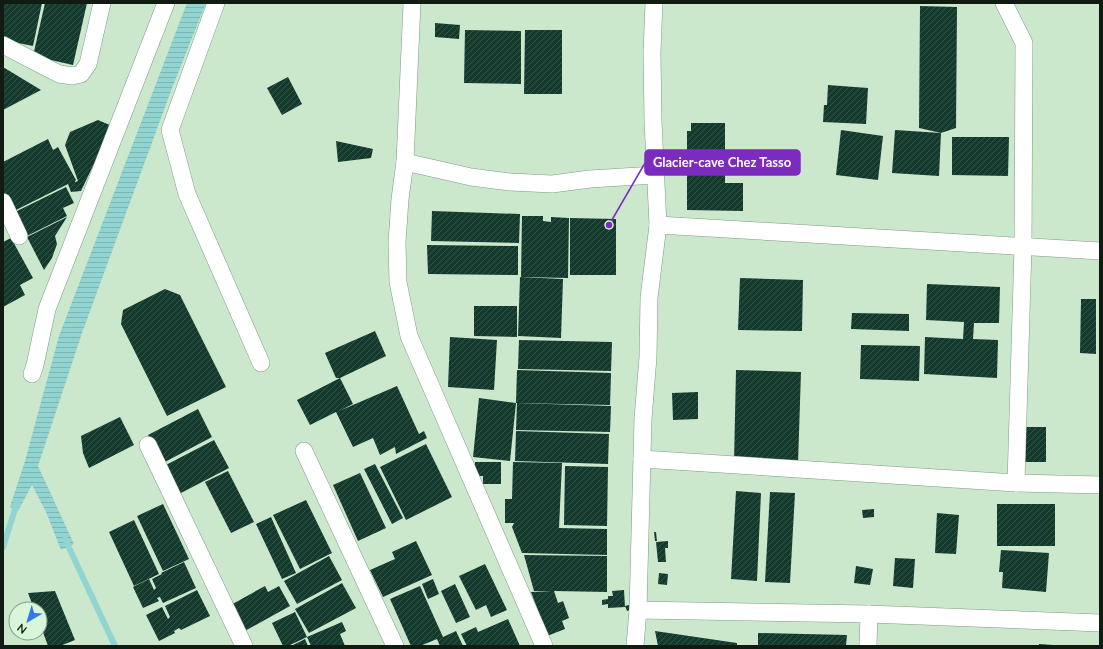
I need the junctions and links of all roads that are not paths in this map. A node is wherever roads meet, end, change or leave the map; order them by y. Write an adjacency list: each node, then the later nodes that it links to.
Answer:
1 (102, 3): 7 (street)
2 (166, 3): 16 (street)
3 (216, 3): 15 (street)
4 (412, 3): 8 (street)
5 (654, 3): 9 (street)
6 (1004, 3): 13 (street)
7 (3, 45)
8 (405, 162): 9 (street); 27 (street)
9 (656, 175): 11 (street)
10 (3, 202): 12 (street)
11 (658, 225): 13 (street); 19 (street)
12 (19, 236)
13 (1023, 246): 14 (street); 20 (street)
14 (1100, 251)
15 (261, 363)
16 (32, 374)
17 (148, 445): 25 (street)
18 (304, 450): 26 (street)
19 (642, 459): 20 (street); 22 (street)
20 (1016, 483): 21 (street)
21 (1100, 485)
22 (638, 610): 23 (street); 28 (street)
23 (869, 614): 24 (street); 29 (street)
24 (1100, 623)
25 (244, 646)
26 (395, 646)
27 (544, 646)
28 (635, 646)
29 (868, 646)

